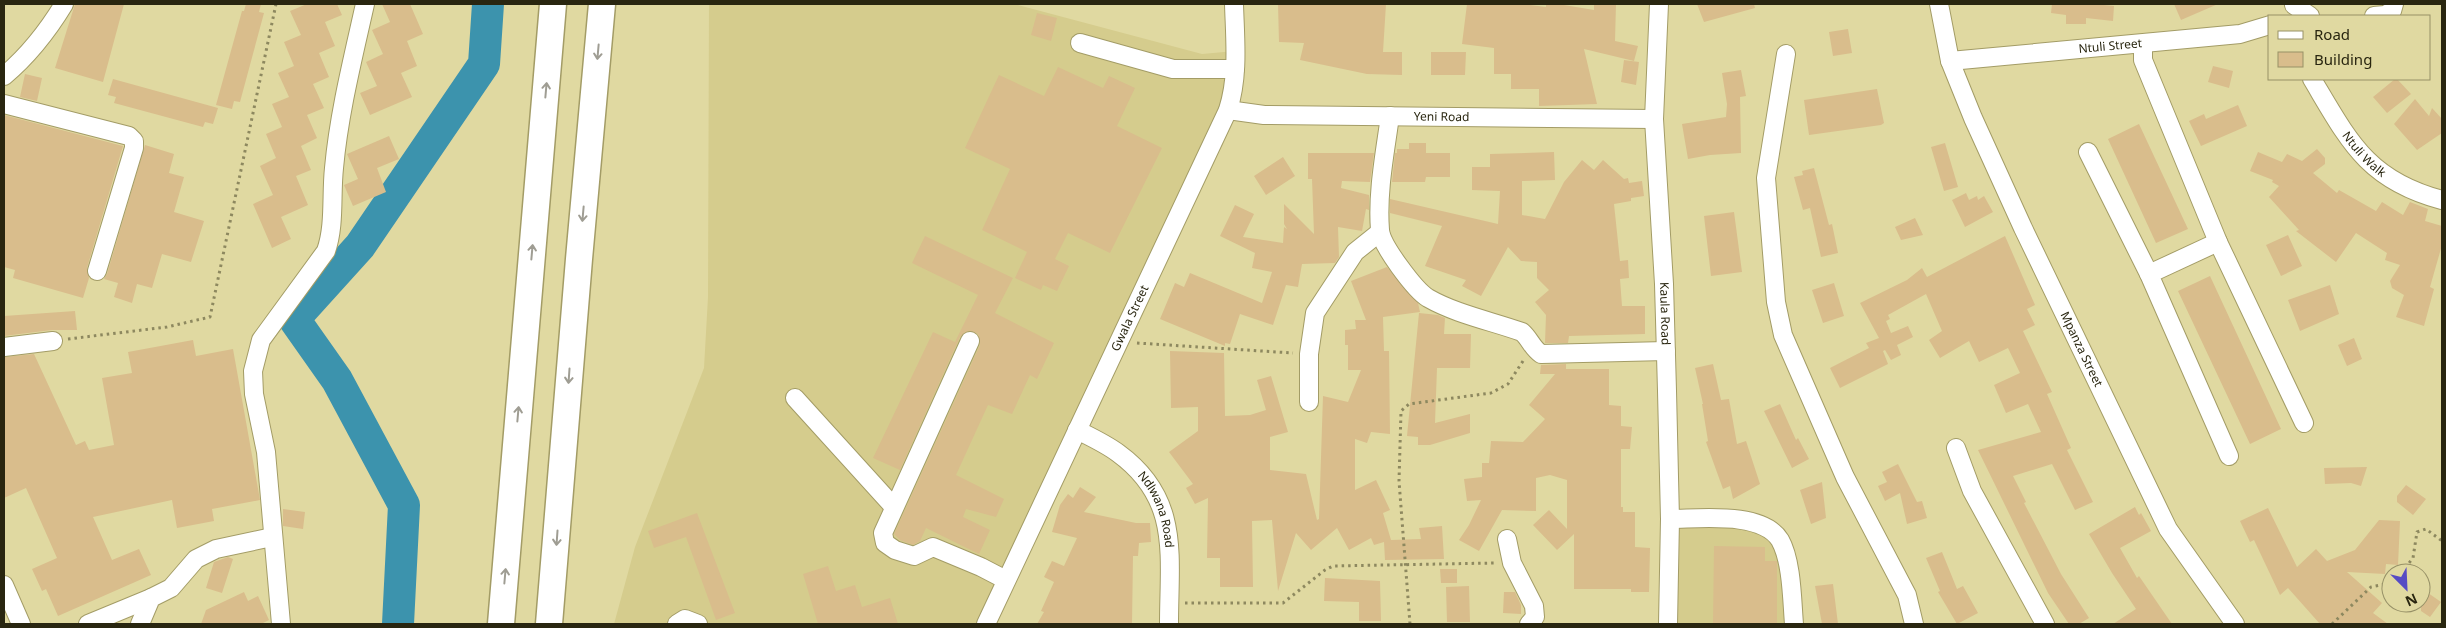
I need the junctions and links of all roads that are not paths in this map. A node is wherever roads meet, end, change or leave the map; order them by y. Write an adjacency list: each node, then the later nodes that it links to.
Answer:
1 (64, 4): 18 (street)
2 (365, 4): 42 (street)
3 (553, 4): 51 (highway, one-way to 3)
4 (602, 4): 52 (highway, one-way to 52)
5 (1234, 4): 17 (street, Gwala Street)
6 (1659, 4): 23 (street, Kaula Road)
7 (1939, 4): 16 (street, Mpanza Street)
8 (2394, 4): 11 (street)
9 (2290, 8): 10 (street)
10 (2308, 15)
11 (2385, 15)
12 (2268, 26): 14 (street, Ntuli Street)
13 (1080, 43): 17 (street)
14 (2142, 44): 16 (street, Ntuli Street); 27 (street)
15 (1786, 54): 60 (street)
16 (1950, 61): 62 (street, Mpanza Street)
17 (1235, 69): 21 (street, Gwala Street)
18 (4, 76)
19 (2313, 80): 25 (street, Ntuli Walk)
20 (4, 104): 28 (street)
21 (1228, 110): 22 (street, Yeni Road); 37 (street, Gwala Street)
22 (1390, 116): 23 (street, Yeni Road); 26 (street)
23 (1654, 119): 33 (street, Kaula Road)
24 (2088, 152): 29 (street)
25 (2442, 200)
26 (1380, 232): 33 (street); 35 (street)
27 (2218, 242): 29 (street); 36 (street)
28 (97, 271)
29 (2149, 274): 39 (street)
30 (53, 341): 32 (street)
31 (970, 341): 40 (street)
32 (4, 347)
33 (1666, 351): 41 (street, Kaula Road)
34 (794, 398): 40 (street)
35 (1309, 402)
36 (2304, 424)
37 (1078, 430): 44 (street, Gwala Street); 56 (street, Ndlwana Road)
38 (1956, 448): 61 (street)
39 (2229, 456)
40 (893, 506): 44 (street)
41 (1670, 519): 58 (street, Kaula Road); 59 (street)
42 (272, 537): 46 (street); 50 (street)
43 (1507, 539): 57 (street)
44 (1006, 580): 55 (street, Gwala Street)
45 (4, 585): 47 (street)
46 (151, 598): 48 (street); 49 (street)
47 (22, 624)
48 (88, 624)
49 (140, 624)
50 (281, 624)
51 (501, 624)
52 (549, 624)
53 (677, 624): 54 (street)
54 (698, 624)
55 (986, 624)
56 (1169, 624)
57 (1529, 624)
58 (1668, 624)
59 (1794, 624)
60 (1914, 624)
61 (2045, 624)
62 (2235, 624)

